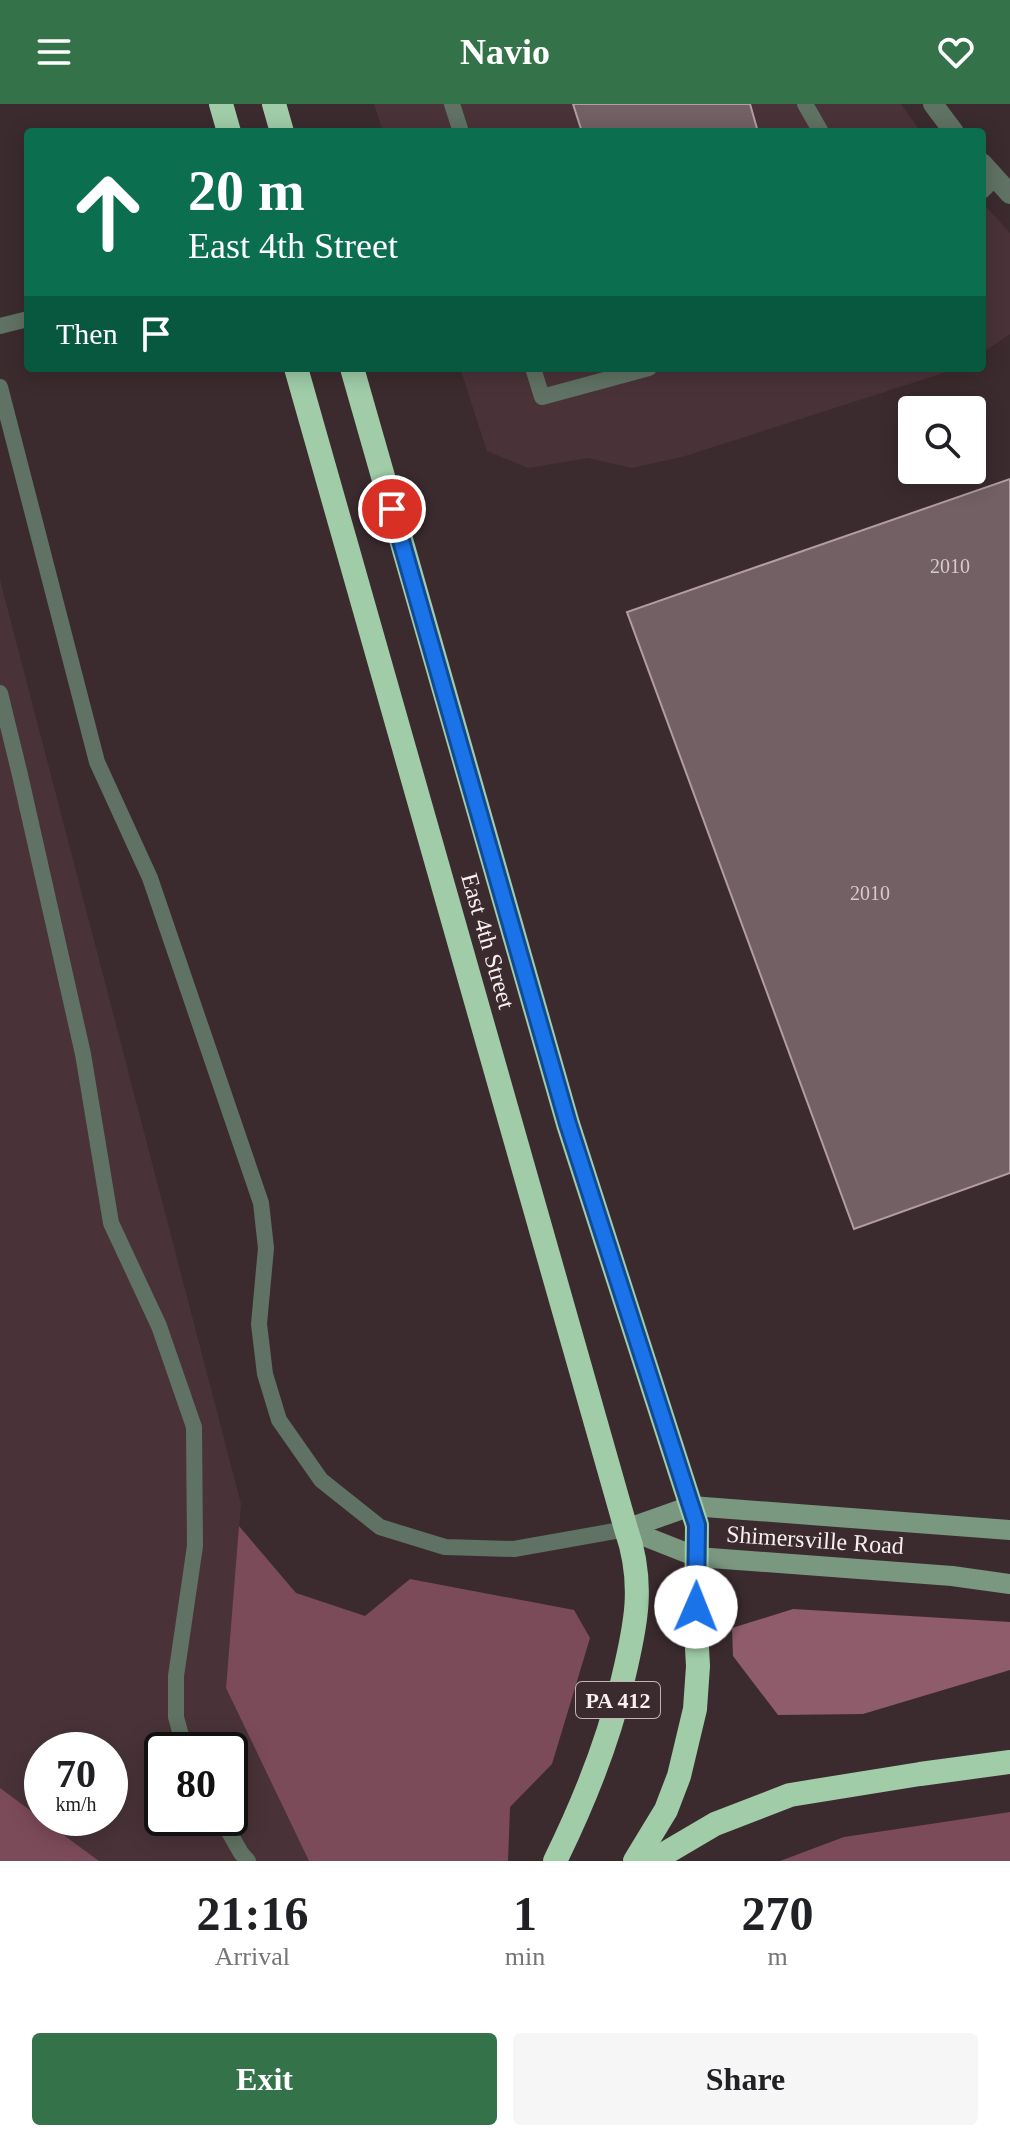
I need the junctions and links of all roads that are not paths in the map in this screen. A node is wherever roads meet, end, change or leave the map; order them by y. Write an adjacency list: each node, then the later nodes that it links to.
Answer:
1 (221, 104): 6 (highway)
2 (274, 104): 7 (highway)
3 (452, 104): 8 (lane)
4 (805, 104): 9 (lane)
5 (933, 104): 10 (street)
6 (228, 128)
7 (281, 128)
8 (460, 128)
9 (819, 128)
10 (951, 128)
11 (986, 177): 12 (street)
12 (1010, 194)
13 (24, 320): 14 (lane)
14 (0, 326)
15 (297, 372): 22 (highway, East 4th Street / PA 412)
16 (353, 372): 21 (highway, East 4th Street / PA 412)
17 (534, 372): 18 (lane)
18 (634, 372)
19 (0, 387): 22 (lane)
20 (0, 693): 26 (lane)
21 (691, 1506): 22 (street, Shimersville Road); 23 (street, Shimersville Road); 24 (highway, PA 412)
22 (626, 1529): 24 (street, Shimersville Road); 30 (highway, PA 412)
23 (1010, 1530)
24 (697, 1557): 25 (street, Shimersville Road); 31 (highway, PA 412)
25 (1010, 1584)
26 (180, 1732)
27 (1010, 1762): 32 (highway)
28 (231, 1836): 29 (lane)
29 (248, 1861)
30 (555, 1861)
31 (635, 1861)
32 (652, 1861)

